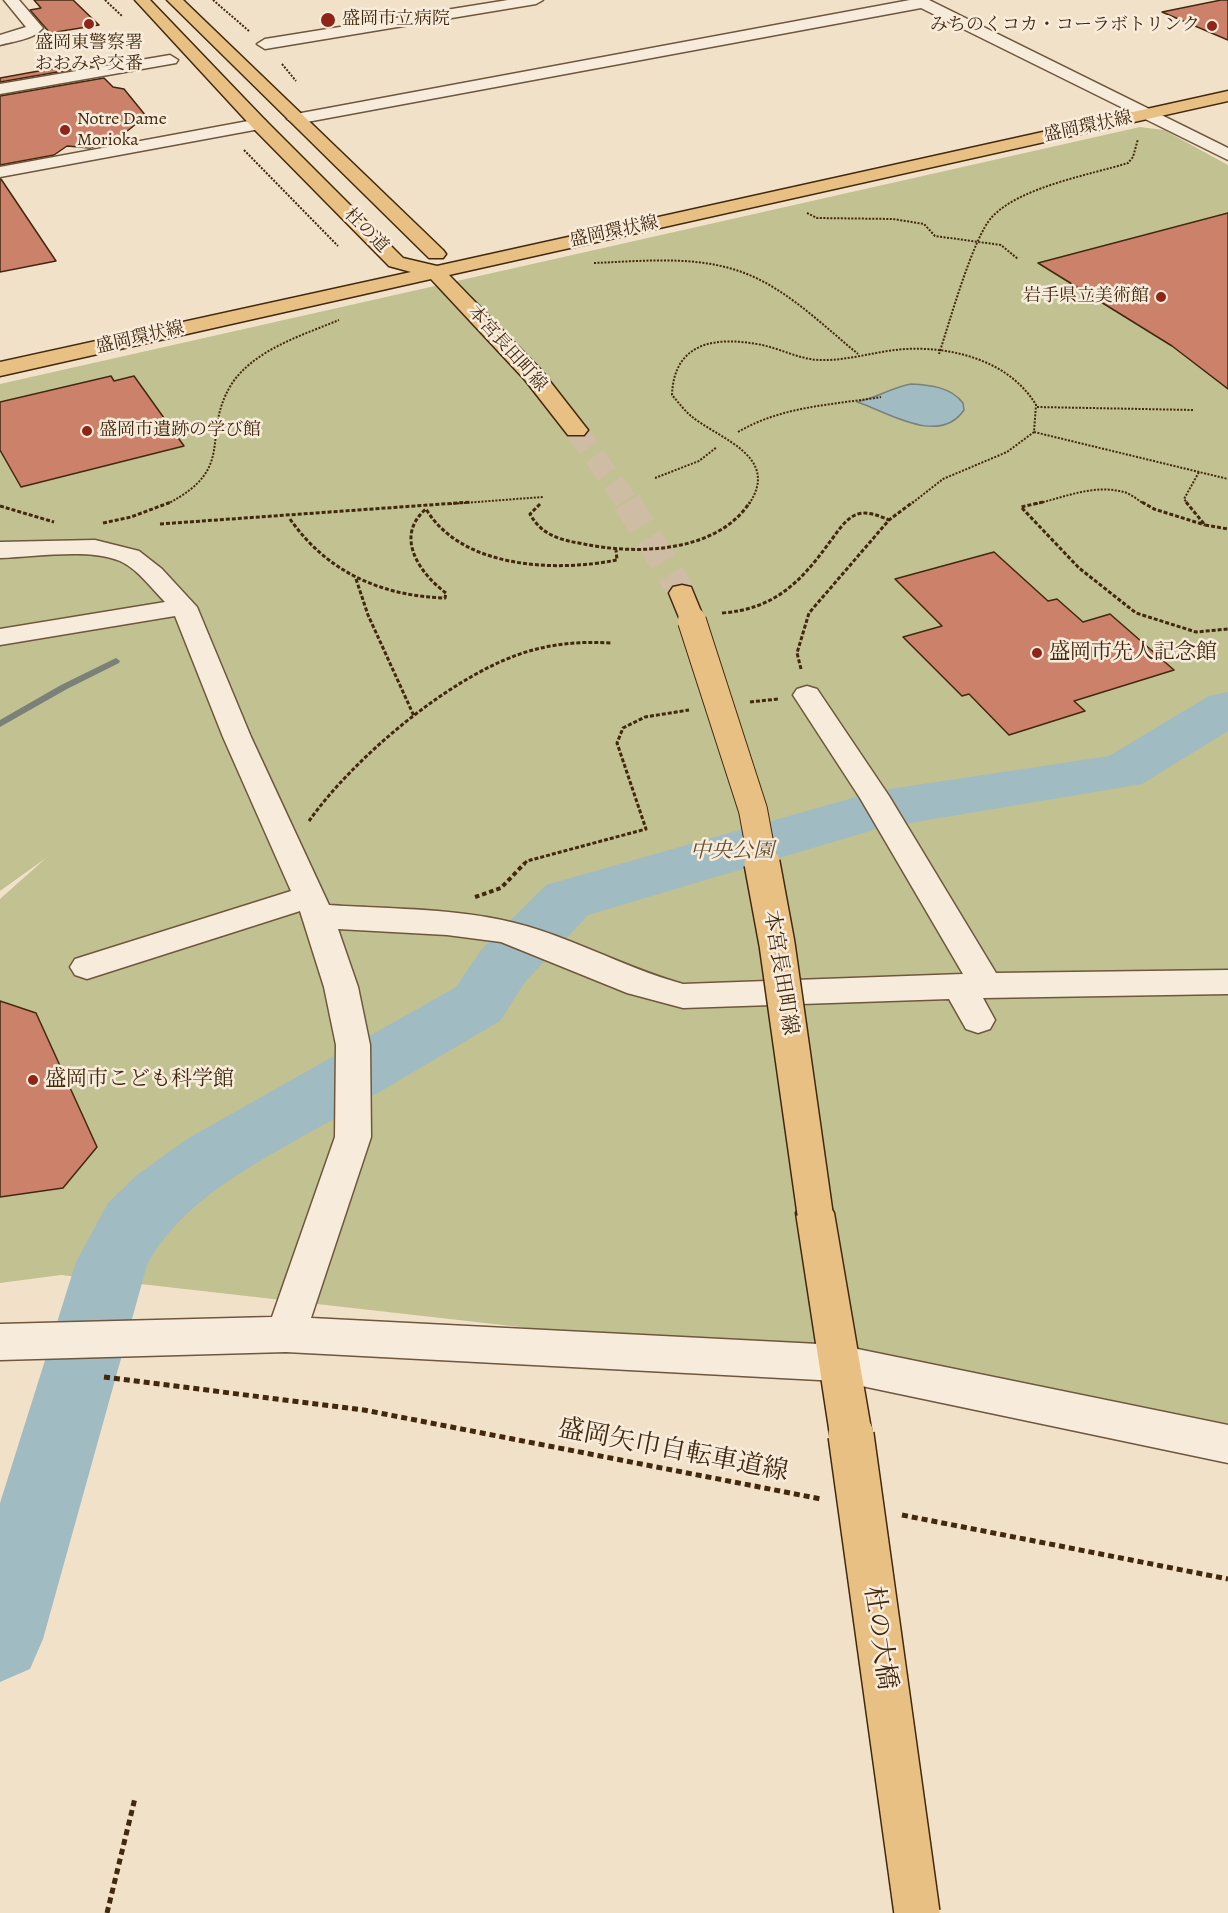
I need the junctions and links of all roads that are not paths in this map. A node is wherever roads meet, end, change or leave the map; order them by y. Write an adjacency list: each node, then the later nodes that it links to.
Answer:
1 (11, 0): 6 (street)
2 (142, 0): 14 (main road, 杜の道)
3 (174, 0): 13 (main road, 杜の道)
4 (536, 0): 7 (street)
5 (920, 1): 12 (street); 13 (street)
6 (0, 40)
7 (265, 44)
8 (170, 60): 10 (street)
9 (1228, 84): 12 (main road, 盛岡環状線)
10 (0, 89)
11 (1228, 96): 12 (main road, 盛岡環状線)
12 (1139, 109): 15 (street); 18 (main road, 盛岡環状線)
13 (297, 118): 18 (main road, 杜の道)
14 (259, 124): 16 (street); 17 (main road, 杜の道)
15 (1228, 155)
16 (0, 172)
17 (396, 262): 18 (main road, 盛岡環状線); 19 (main road, 盛岡環状線)
18 (435, 263): 20 (main road, 盛岡環状線); 21 (main road, 本宮長田町線)
19 (0, 350)
20 (0, 369)
21 (576, 430)
22 (0, 550): 23 (street)
23 (184, 607): 25 (street); 27 (street)
24 (687, 609): 34 (main road, 本宮長田町線, bridge)
25 (0, 637)
26 (807, 695): 30 (street)
27 (314, 907): 28 (street); 30 (street); 32 (street)
28 (87, 967)
29 (1228, 982): 30 (street)
30 (974, 988): 31 (street)
31 (978, 1020)
32 (286, 1334): 33 (street); 34 (street)
33 (0, 1342)
34 (838, 1363): 35 (street); 36 (main road, 杜の大橋, bridge)
35 (1228, 1444)
36 (917, 1913)

